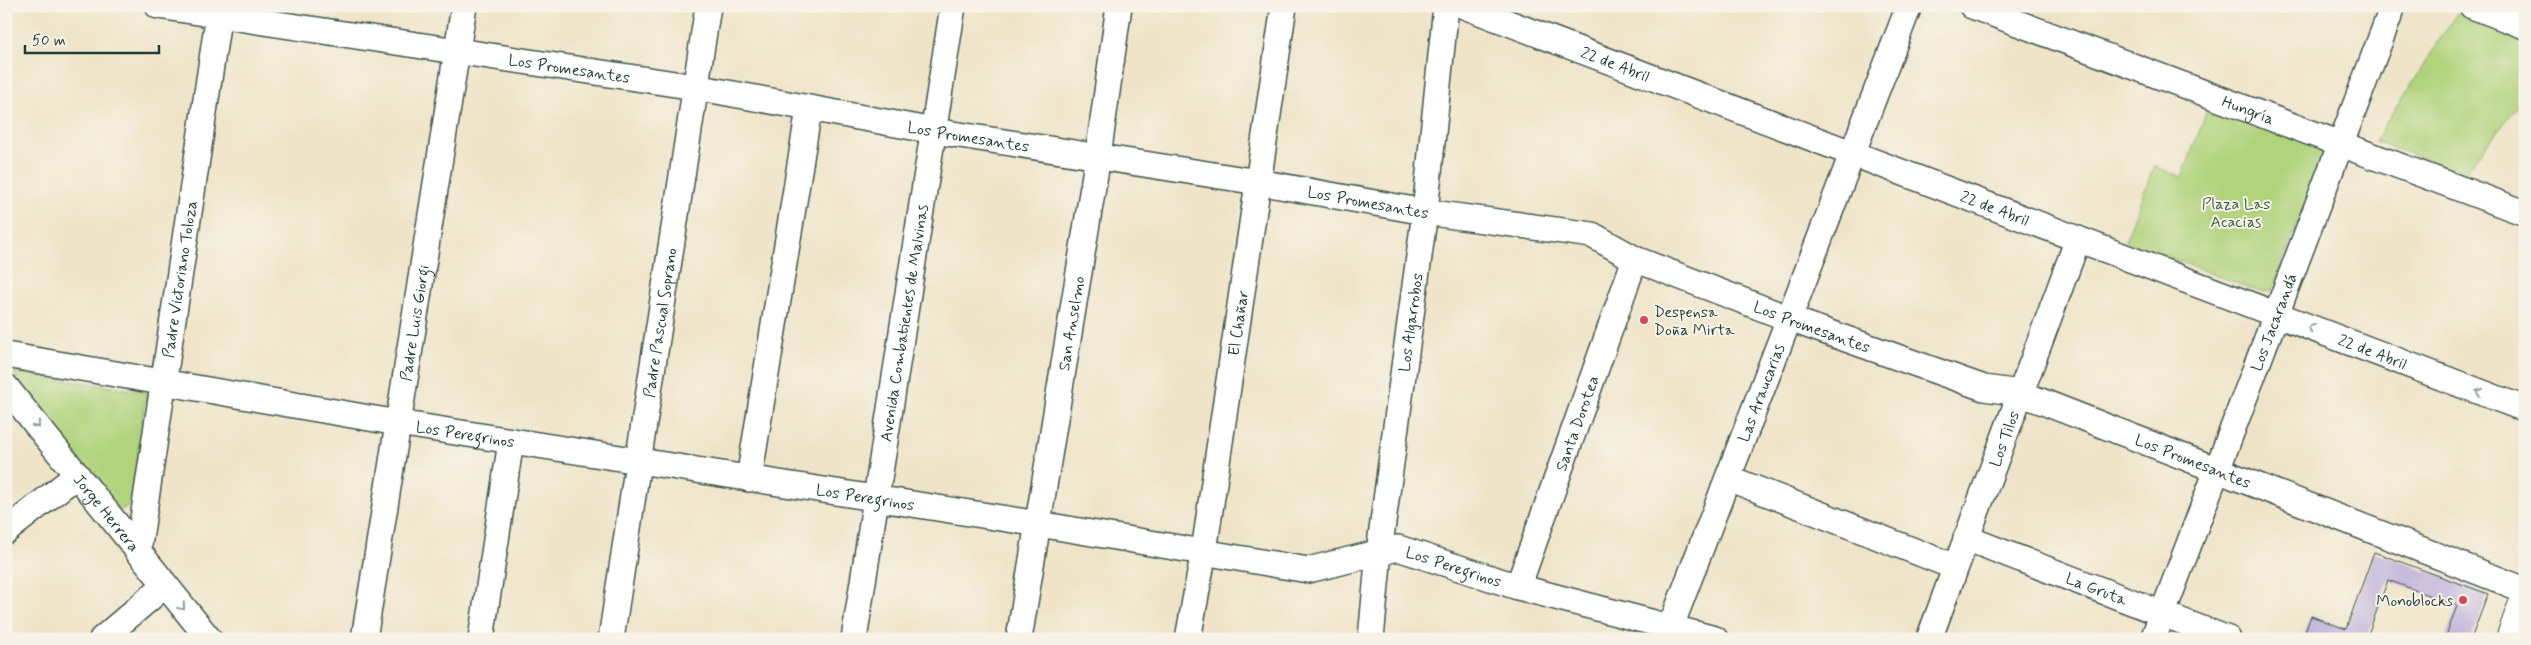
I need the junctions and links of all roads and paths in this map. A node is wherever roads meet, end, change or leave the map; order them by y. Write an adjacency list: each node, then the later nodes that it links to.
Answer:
1 (158, 6): 13 (street, Los Promesantes)
2 (464, 6): 15 (street, Padre Luis Giorgi)
3 (708, 6): 16 (street, Padre Pascual Soprano)
4 (954, 6): 18 (street, Avenida Combatientes de Malvinas)
5 (1120, 6): 21 (street, San Anselmo)
6 (1284, 6): 22 (street, El Chañar)
7 (1446, 6): 23 (street, Los Algarrobos)
8 (1464, 6): 20 (street, 22 de Abril)
9 (1909, 6): 20 (street, Las Araucarias)
10 (1972, 6): 19 (street, Hungría)
11 (2393, 6): 19 (street, Los Jacarandá)
12 (2472, 6): 14 (street)
13 (219, 11): 15 (street, Los Promesantes); 30 (street, Padre Victoriano Toloza)
14 (2525, 26)
15 (457, 50): 16 (street, Los Promesantes); 34 (street, Padre Luis Giorgi)
16 (695, 87): 17 (street, Los Promesantes); 36 (street, Padre Pascual Soprano)
17 (809, 109): 18 (street, Los Promesantes); 40 (street)
18 (934, 131): 21 (street, Los Promesantes); 41 (street, Avenida Combatientes de Malvinas)
19 (2340, 145): 24 (street, Hungría); 27 (street, Los Jacarandá)
20 (1853, 154): 25 (street, 22 de Abril); 28 (street, Las Araucarias)
21 (1098, 156): 22 (street, Los Promesantes); 42 (street, San Anselmo)
22 (1258, 182): 23 (street, Los Promesantes); 45 (street, El Chañar)
23 (1426, 212): 26 (street, Los Promesantes); 47 (street, Los Algarrobos)
24 (2525, 213)
25 (2078, 239): 27 (street, 22 de Abril); 32 (street, Los Tilos)
26 (1635, 259): 28 (street, Los Promesantes); 50 (street, Santa Dorotea)
27 (2277, 315): 33 (street, 22 de Abril, one-way to 27); 37 (street, Los Jacarandá)
28 (1790, 319): 32 (street, Los Promesantes); 39 (street, Las Araucarias)
29 (6, 355): 30 (street, Los Peregrinos)
30 (162, 380): 34 (street, Los Peregrinos); 46 (street, Padre Victoriano Toloza)
31 (6, 387): 38 (street, Jorge Herrera, one-way to 38)
32 (2020, 393): 37 (street, Los Promesantes); 44 (street, Los Tilos)
33 (2525, 409)
34 (398, 423): 35 (street, Los Peregrinos); 57 (street, Padre Luis Giorgi)
35 (511, 441): 36 (street, Los Peregrinos); 58 (street)
36 (637, 461): 40 (street, Los Peregrinos); 59 (street, Padre Pascual Soprano)
37 (2217, 468): 51 (street, Los Promesantes); 53 (street, Los Jacarandá)
38 (77, 476): 43 (street); 46 (street, Jorge Herrera)
39 (1728, 478): 48 (street); 54 (street, Las Araucarias)
40 (748, 479): 41 (street, Los Peregrinos)
41 (876, 500): 42 (street, Los Peregrinos); 60 (street, Avenida Combatientes de Malvinas)
42 (1039, 524): 45 (street, Los Peregrinos); 61 (street, San Anselmo)
43 (6, 531)
44 (1966, 538): 48 (street, Los Tilos); 53 (street, La Gruta)
45 (1204, 550): 47 (street, Los Peregrinos); 62 (street, El Chañar)
46 (138, 552): 49 (street, Jorge Herrera)
47 (1379, 552): 50 (street, Los Peregrinos); 63 (street, Los Algarrobos)
48 (1955, 567): 65 (street, Los Tilos)
49 (164, 586): 55 (street); 56 (street, Jorge Herrera, one-way to 56)
50 (1518, 587): 54 (street, Los Peregrinos)
51 (2525, 590)
52 (2525, 598): 68 (main road)
53 (2162, 614): 66 (street, Los Jacarandá); 67 (street, La Gruta)
54 (1668, 633): 64 (street, Los Peregrinos)
55 (102, 639)
56 (209, 639)
57 (364, 639)
58 (481, 639)
59 (611, 639)
60 (854, 639)
61 (1019, 639)
62 (1188, 639)
63 (1371, 639)
64 (1715, 639)
65 (1929, 639)
66 (2153, 639)
67 (2228, 639)
68 (2510, 639)

